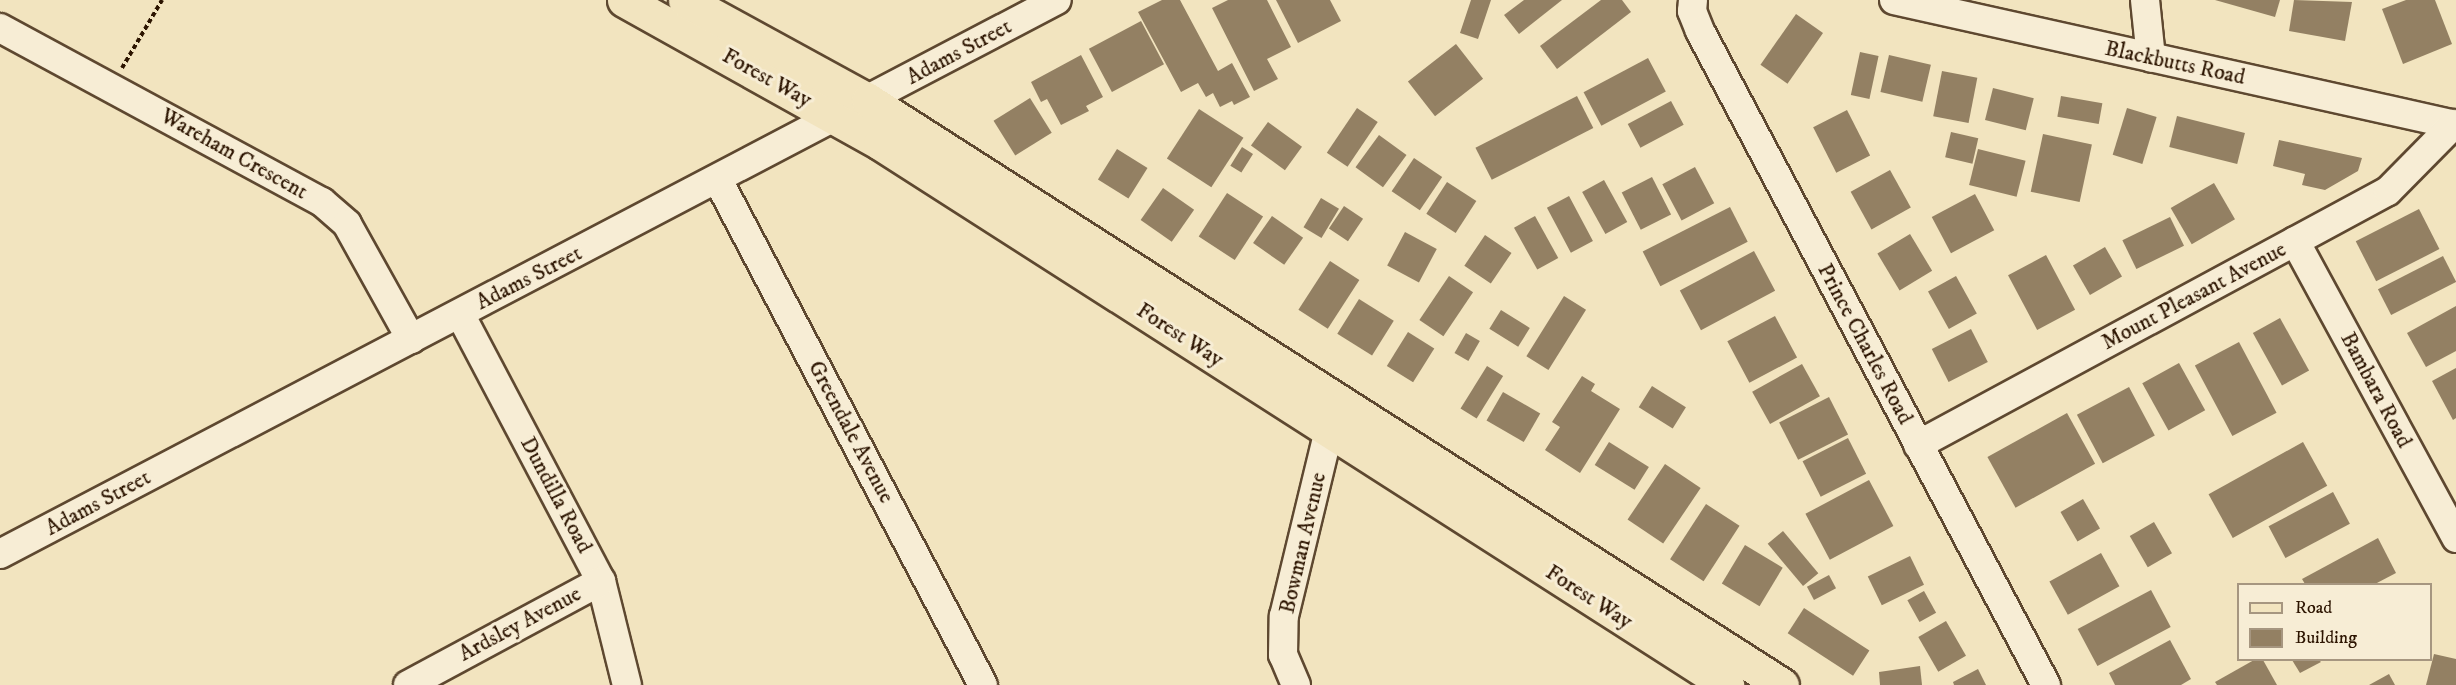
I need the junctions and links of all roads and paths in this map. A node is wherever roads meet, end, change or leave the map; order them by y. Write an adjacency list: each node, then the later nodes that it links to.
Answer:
1 (162, 0): 10 (path)
2 (624, 0): 12 (main road, Forest Way)
3 (685, 0): 11 (main road, Forest Way)
4 (1058, 0): 11 (street, Adams Street)
5 (1693, 0): 19 (street, Prince Charles Road)
6 (1894, 0): 9 (street, Blackbutts Road)
7 (2145, 0): 9 (street)
8 (0, 28): 10 (street, Wareham Crescent)
9 (2151, 58): 13 (street, Blackbutts Road)
10 (111, 87): 17 (street, Wareham Crescent)
11 (868, 100): 12 (street, Adams Street); 18 (main road, Forest Way)
12 (836, 116): 14 (street, Adams Street); 18 (main road, Forest Way)
13 (2455, 124): 15 (street, Mount Pleasant Avenue)
14 (718, 180): 16 (street, Adams Street); 25 (street, Greendale Avenue)
15 (2295, 242): 19 (street, Mount Pleasant Avenue); 20 (street, Bambara Road)
16 (460, 314): 17 (street, Adams Street); 22 (street, Dundilla Road)
17 (411, 339): 21 (street, Adams Street)
18 (1337, 417): 26 (street, Bowman Avenue); 27 (main road, Forest Way); 28 (main road, Forest Way)
19 (1918, 446): 29 (street, Prince Charles Road)
20 (2456, 538)
21 (0, 554)
22 (601, 581): 23 (street, Ardsley Avenue); 24 (street, Dundilla Road)
23 (408, 685)
24 (627, 685)
25 (983, 685)
26 (1296, 685)
27 (1726, 685)
28 (1782, 685)
29 (2046, 685)

